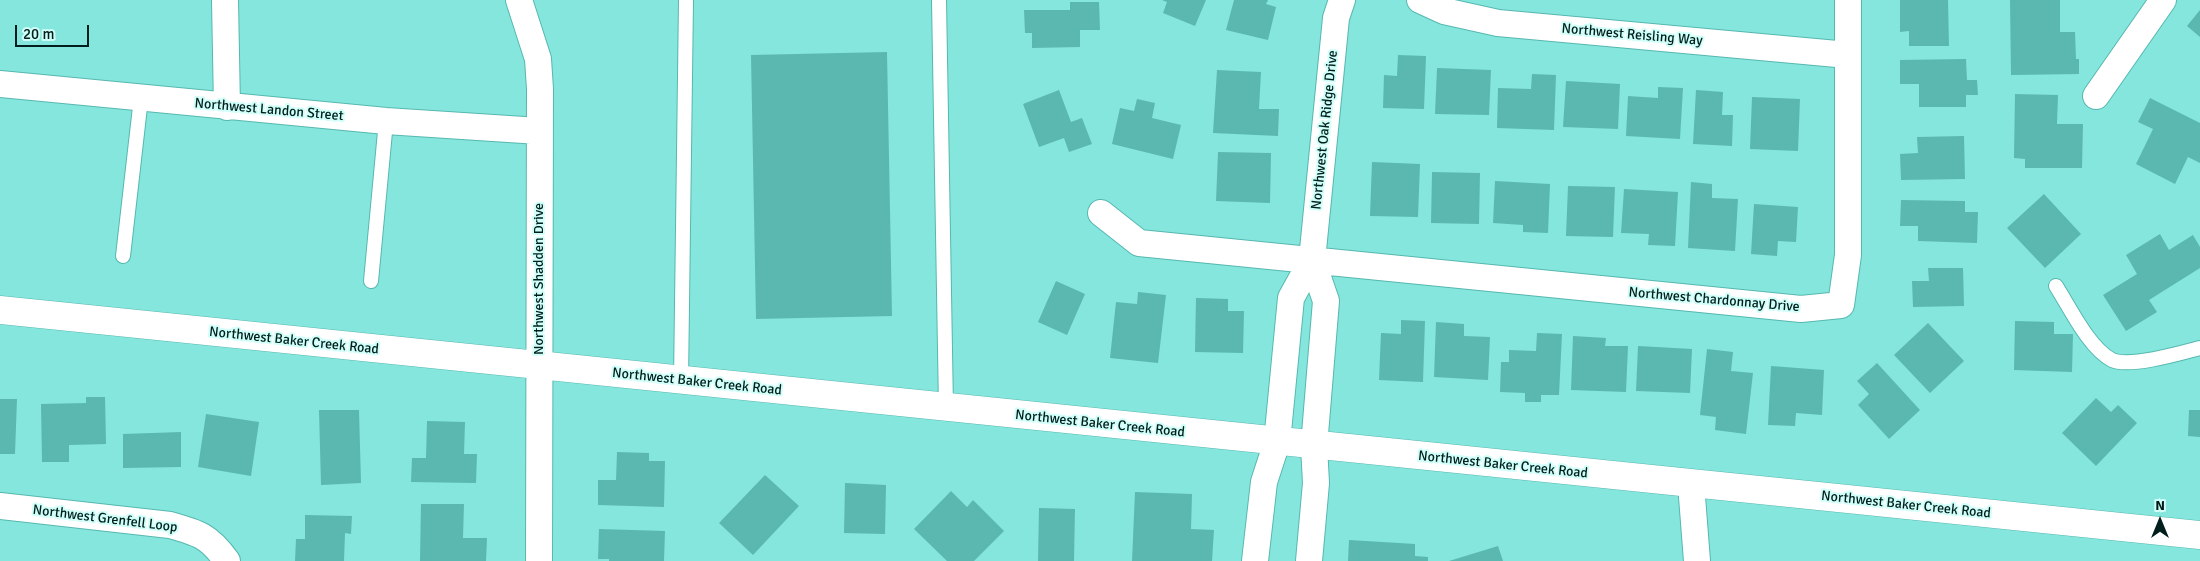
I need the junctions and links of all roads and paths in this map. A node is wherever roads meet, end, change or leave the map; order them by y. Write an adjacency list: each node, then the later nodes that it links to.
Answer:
1 (225, 0): 13 (street)
2 (519, 0): 15 (street, Northwest Shadden Drive)
3 (686, 0): 24 (lane)
4 (939, 0): 25 (lane)
5 (1342, 0): 18 (street, Northwest Oak Ridge Drive)
6 (1420, 0): 9 (street, Northwest Reisling Way)
7 (1848, 0): 9 (street, Northwest Chardonnay Drive)
8 (2163, 0): 11 (street)
9 (1848, 55): 18 (street, Northwest Chardonnay Drive)
10 (0, 84): 12 (street, Northwest Landon Street)
11 (2096, 96)
12 (141, 98): 13 (street, Northwest Landon Street); 17 (lane)
13 (227, 107): 14 (street, Northwest Landon Street)
14 (386, 121): 15 (street, Northwest Landon Street); 19 (lane)
15 (539, 131): 23 (street, Northwest Shadden Drive)
16 (1101, 213): 18 (street)
17 (123, 256)
18 (1312, 260): 26 (street, Northwest Oak Ridge Drive); 27 (street, Northwest Oak Ridge Drive)
19 (370, 281)
20 (2056, 286): 22 (lane)
21 (0, 310): 23 (main road, Northwest Baker Creek Road)
22 (2200, 348)
23 (539, 366): 24 (main road, Northwest Baker Creek Road); 32 (street, Northwest Shadden Drive)
24 (681, 381): 25 (main road, Northwest Baker Creek Road)
25 (946, 408): 26 (main road, Northwest Baker Creek Road)
26 (1277, 442): 27 (main road, Northwest Baker Creek Road); 33 (street, Northwest Oak Ridge Drive)
27 (1314, 446): 28 (main road, Northwest Baker Creek Road); 34 (street, Northwest Oak Ridge Drive)
28 (1692, 484): 30 (main road, Northwest Baker Creek Road); 35 (street)
29 (0, 506): 31 (street, Northwest Grenfell Loop)
30 (2200, 535)
31 (227, 561)
32 (539, 561)
33 (1255, 561)
34 (1309, 561)
35 (1697, 561)

